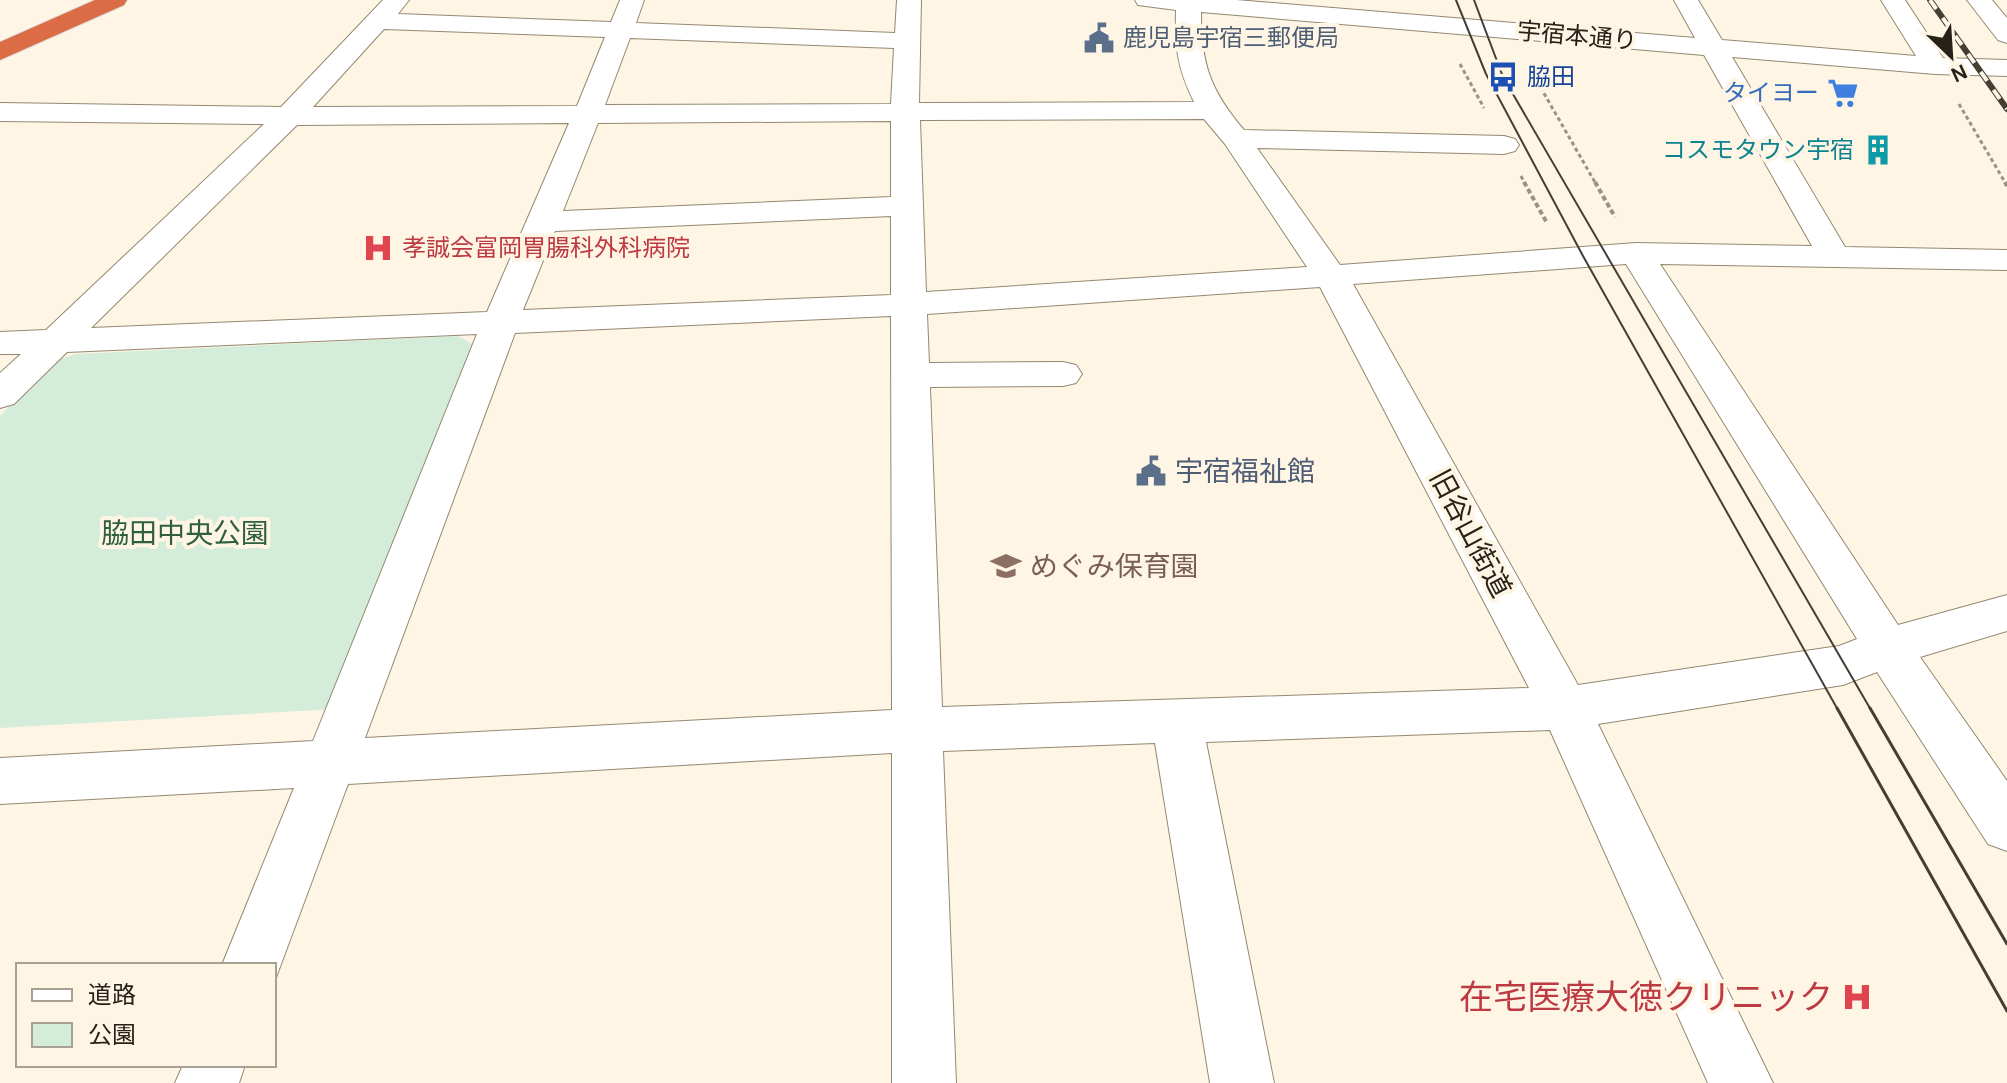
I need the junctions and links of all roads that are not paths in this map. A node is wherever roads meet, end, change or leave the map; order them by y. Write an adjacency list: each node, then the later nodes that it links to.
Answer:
1 (65, 0): 12 (highway)
2 (115, 0): 16 (highway)
3 (1499, 0): 13 (street)
4 (1686, 0): 15 (street)
5 (1893, 0): 17 (street)
6 (1979, 0): 14 (street)
7 (1175, 1): 9 (street, 宇宿本通り); 23 (street, 旧谷山街道)
8 (388, 11): 10 (street); 22 (street)
9 (1437, 12): 13 (street, 宇宿本通り)
10 (626, 15): 11 (street); 21 (street)
11 (908, 20): 19 (street)
12 (0, 29)
13 (1508, 30): 15 (street, 宇宿本通り)
14 (2007, 35)
15 (1715, 48): 17 (street, 宇宿本通り); 28 (street)
16 (0, 52)
17 (1935, 66): 18 (street, 宇宿本通り)
18 (2007, 68)
19 (905, 111): 21 (street); 23 (street); 25 (street)
20 (0, 112): 22 (street)
21 (587, 115): 22 (street); 26 (street)
22 (289, 116): 33 (street)
23 (1224, 125): 24 (street); 30 (street, 旧谷山街道)
24 (1504, 145)
25 (907, 206): 26 (street); 31 (street)
26 (543, 222): 32 (street)
27 (1636, 253): 28 (street); 30 (street); 39 (street)
28 (1834, 256): 29 (street)
29 (2007, 260)
30 (1332, 276): 31 (street); 40 (street, 旧谷山街道)
31 (910, 305): 32 (street); 36 (street)
32 (500, 323): 33 (street); 43 (street)
33 (52, 341): 34 (street); 37 (street)
34 (0, 343)
35 (1063, 374): 36 (street)
36 (911, 375): 42 (street)
37 (0, 395)
38 (2007, 613): 39 (street)
39 (1887, 647): 40 (street); 45 (street)
40 (1565, 708): 41 (street); 49 (street, 旧谷山街道)
41 (1177, 721): 42 (street); 48 (street)
42 (919, 730): 43 (street); 47 (street)
43 (329, 761): 44 (street); 46 (street)
44 (0, 781)
45 (2007, 826)
46 (253, 963)
47 (924, 1083)
48 (1242, 1083)
49 (1741, 1083)

